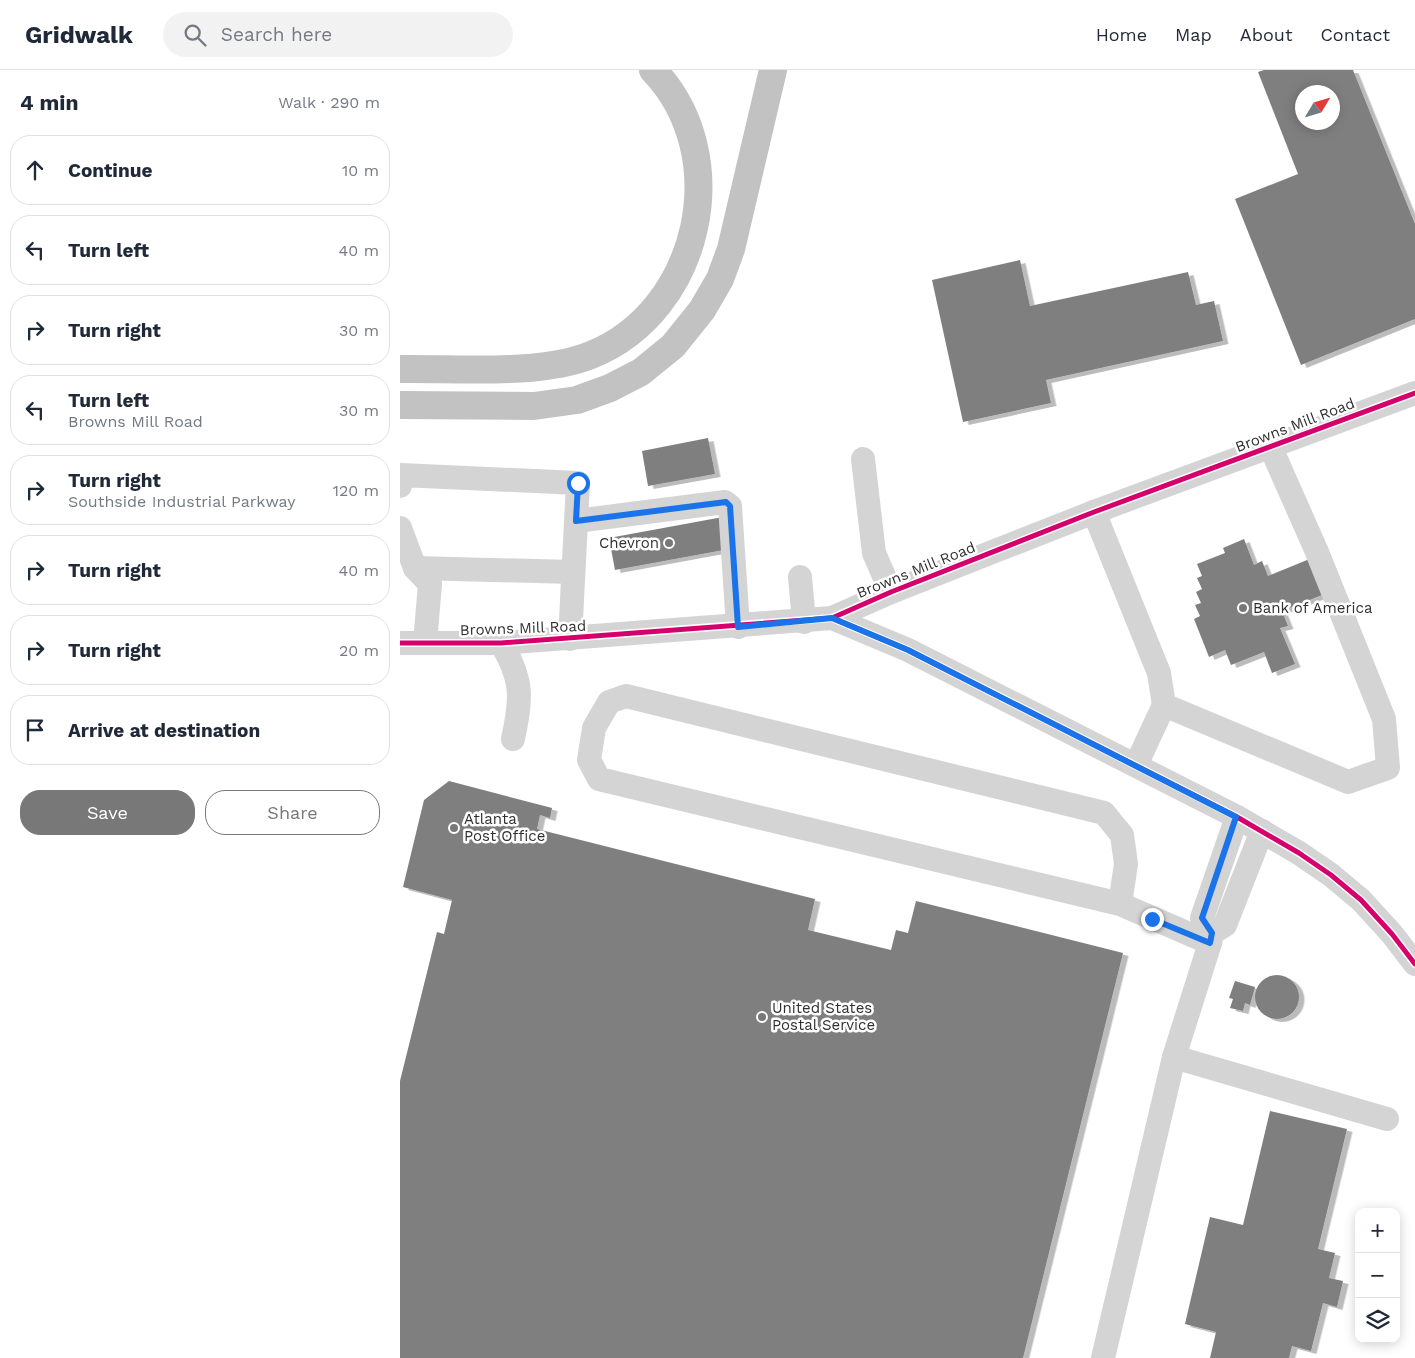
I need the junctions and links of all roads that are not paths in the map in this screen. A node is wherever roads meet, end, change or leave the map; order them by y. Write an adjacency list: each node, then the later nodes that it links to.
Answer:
1 (653, 70): 3 (highway)
2 (774, 70): 5 (highway)
3 (400, 369)
4 (1415, 393): 6 (street, Browns Mill Road)
5 (400, 405)
6 (1271, 448): 9 (street, Browns Mill Road); 23 (street)
7 (863, 459): 15 (street)
8 (400, 486): 10 (street)
9 (1094, 512): 15 (street, Browns Mill Road); 23 (street)
10 (576, 521): 13 (street); 18 (street)
11 (400, 528): 12 (street)
12 (414, 568): 13 (street); 21 (street)
13 (573, 572): 19 (street)
14 (800, 576): 17 (street)
15 (891, 592): 16 (street, Browns Mill Road)
16 (832, 618): 17 (street, Browns Mill Road); 25 (street)
17 (804, 622): 18 (street, Browns Mill Road)
18 (738, 627): 19 (street, Browns Mill Road)
19 (570, 639): 22 (street, Browns Mill Road)
20 (400, 643): 21 (street, Browns Mill Road)
21 (425, 643): 22 (street, Browns Mill Road)
22 (501, 643): 24 (street)
23 (1164, 705): 25 (street)
24 (513, 739)
25 (1136, 766): 26 (street)
26 (1236, 817): 27 (street); 29 (street)
27 (1262, 832): 29 (street); 30 (street)
28 (1120, 904): 28 (street); 29 (street)
29 (1211, 938): 31 (street)
30 (1415, 964)
31 (1174, 1057): 32 (street); 33 (street)
32 (1387, 1119)
33 (1103, 1358)

